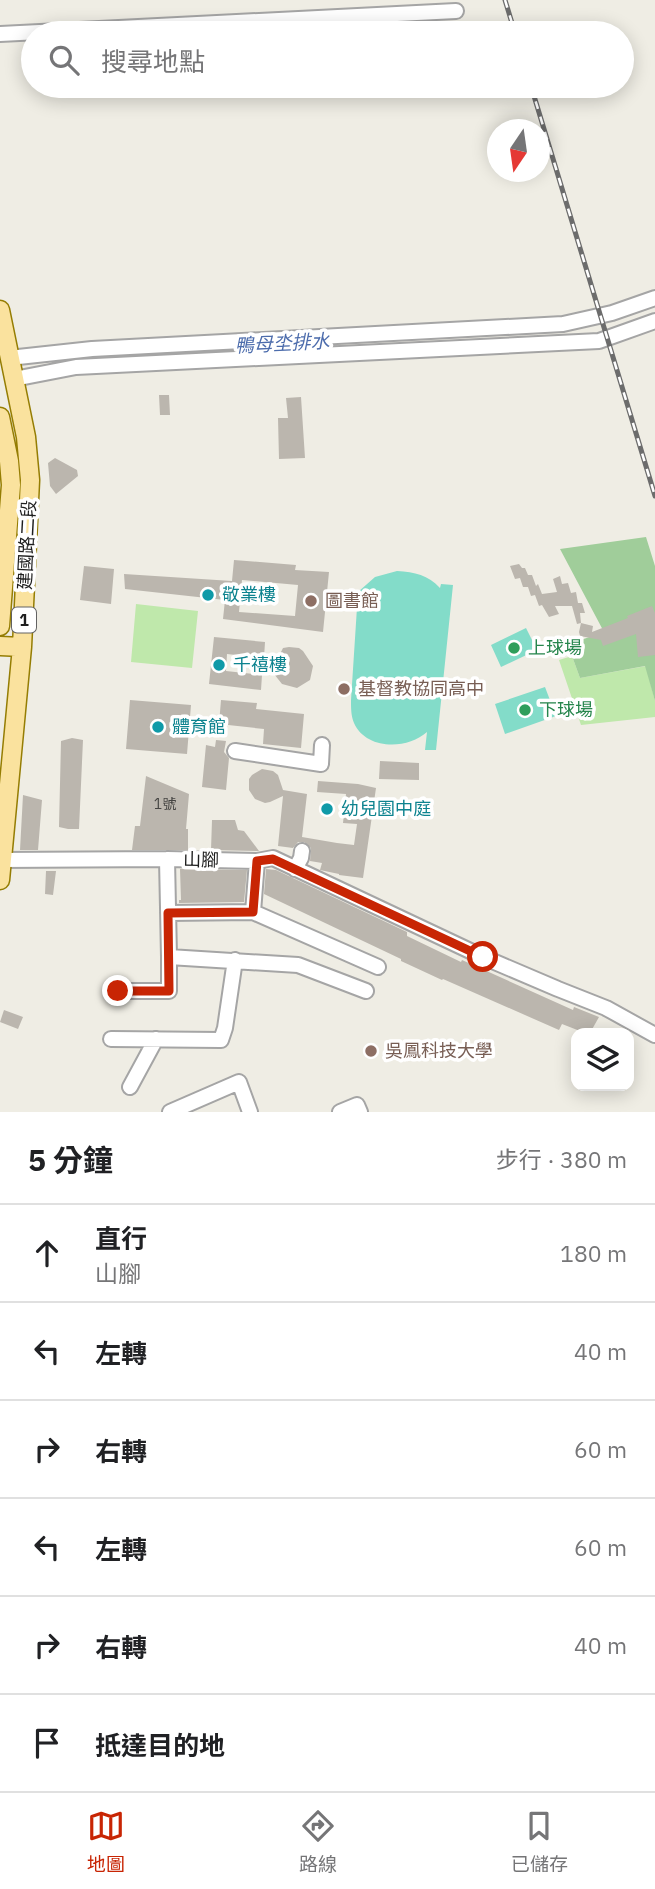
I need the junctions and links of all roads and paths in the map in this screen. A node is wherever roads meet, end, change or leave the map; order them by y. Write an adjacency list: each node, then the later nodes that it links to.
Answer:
1 (456, 11): 2 (street)
2 (258, 21)
3 (21, 33): 4 (street)
4 (0, 34)
5 (655, 298): 8 (street)
6 (0, 310): 8 (main road, 1)
7 (655, 321): 9 (street)
8 (9, 358): 9 (main road, 1)
9 (14, 379): 13 (main road, 建國路二段 / 1)
10 (0, 417): 11 (main road, 建國路二段 / 1)
11 (0, 626)
12 (0, 646): 13 (main road)
13 (22, 647): 18 (main road, 建國路二段 / 1)
14 (322, 745): 15 (street)
15 (234, 751)
16 (302, 851): 20 (street)
17 (167, 859): 18 (street, 山腳); 19 (street, 山腳); 23 (street)
18 (1, 860): 21 (main road, 建國路二段 / 1)
19 (257, 861): 20 (street, 山腳); 22 (street)
20 (295, 869): 29 (street, 山腳)
21 (0, 880)
22 (253, 912): 23 (street); 26 (street)
23 (168, 913): 24 (street)
24 (169, 957): 25 (street); 27 (street)
25 (235, 960): 28 (street); 31 (street)
26 (378, 967)
27 (118, 991)
28 (366, 991)
29 (655, 1035)
30 (111, 1039): 31 (street)
31 (156, 1039): 32 (street)
32 (130, 1087)
33 (170, 1112): 34 (street)
34 (250, 1112)
35 (340, 1112): 36 (street)
36 (360, 1112)

